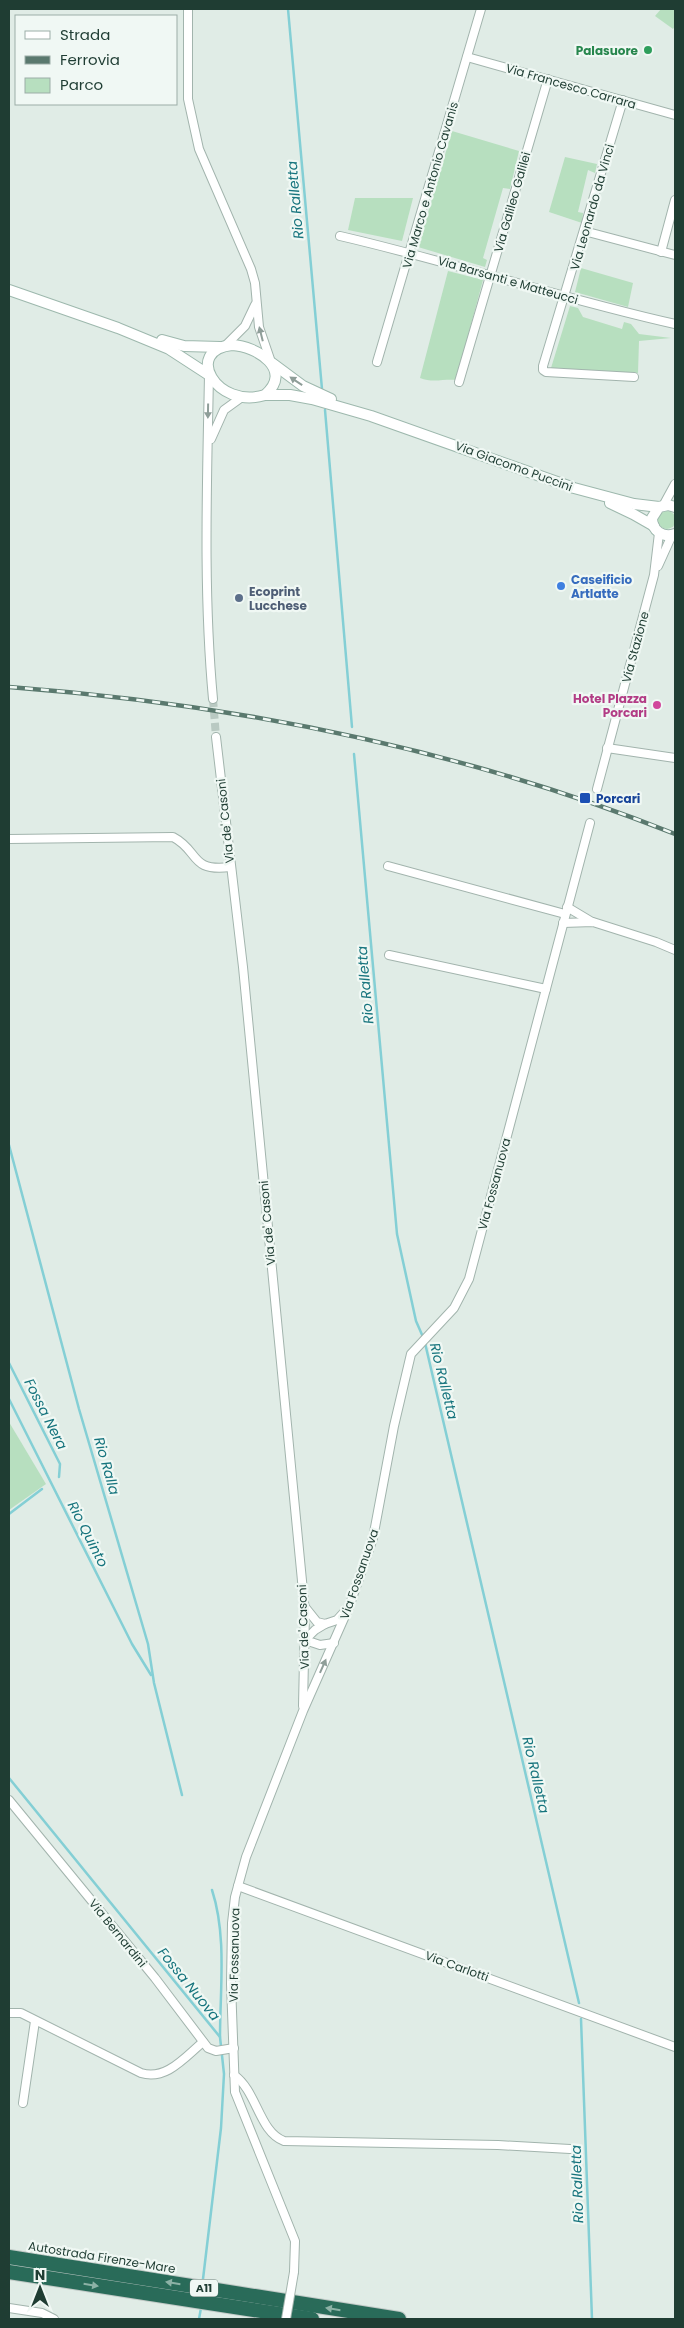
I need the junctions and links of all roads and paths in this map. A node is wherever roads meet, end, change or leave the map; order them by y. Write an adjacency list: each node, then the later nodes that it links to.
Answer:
1 (188, 9): 16 (street)
2 (482, 9): 3 (street, Via Marco e Antonio Cavanis)
3 (467, 57): 4 (street, Via Francesco Carrara); 10 (street, Via Marco e Antonio Cavanis)
4 (548, 79): 5 (street, Via Francesco Carrara); 13 (street, Via Galileo Galilei)
5 (623, 100): 6 (street, Via Francesco Carrara); 8 (street, Via Leonardo da Vinci)
6 (675, 115)
7 (675, 200): 11 (street)
8 (584, 231): 11 (street); 15 (street, Via Leonardo da Vinci)
9 (340, 236): 10 (street, Via Barsanti e Matteucci)
10 (411, 252): 13 (street, Via Barsanti e Matteucci); 20 (street, Via Marco e Antonio Cavanis)
11 (661, 252): 12 (street)
12 (675, 255)
13 (490, 275): 15 (street, Via Barsanti e Matteucci); 24 (street, Via Galileo Galilei)
14 (9, 290): 18 (main road, Via Giacomo Puccini)
15 (565, 296): 17 (street, Via Barsanti e Matteucci); 23 (street, Via Leonardo da Vinci)
16 (256, 303): 19 (street); 21 (street, one-way to 16)
17 (675, 324)
18 (118, 328): 19 (main road, Via Giacomo Puccini); 22 (main road, Via Giacomo Puccini)
19 (222, 347): 21 (main road, Via Giacomo Puccini); 22 (main road)
20 (377, 362)
21 (272, 363): 25 (main road); 27 (main road, Via Giacomo Puccini, one-way to 21)
22 (209, 375): 26 (main road, Via Giacomo Puccini); 28 (street, one-way to 28)
23 (634, 377)
24 (459, 382)
25 (265, 395): 26 (main road, Via Giacomo Puccini); 27 (main road, Via Giacomo Puccini)
26 (242, 397): 28 (street)
27 (371, 416): 30 (main road, Via Giacomo Puccini)
28 (208, 448): 36 (street)
29 (675, 484): 31 (street)
30 (574, 488): 31 (main road, Via Giacomo Puccini); 33 (main road)
31 (661, 506): 32 (main road, Via Giacomo Puccini); 33 (main road)
32 (675, 507)
33 (656, 530): 34 (main road); 35 (street, Via Stazione)
34 (673, 534): 35 (street)
35 (654, 575): 38 (street, Via Stazione)
36 (213, 699)
37 (216, 737): 44 (street, Via de' Casoni)
38 (608, 748): 39 (street); 40 (street, Via Stazione)
39 (675, 758)
40 (597, 789)
41 (590, 823): 45 (street, Via Fossanuova)
42 (9, 840): 44 (street)
43 (388, 866): 45 (street)
44 (230, 867): 52 (street, Via de' Casoni)
45 (565, 915): 46 (street); 46 (street); 51 (street, Via Fossanuova)
46 (594, 922): 47 (street)
47 (656, 942): 48 (street); 49 (street)
48 (675, 943)
49 (675, 950)
50 (389, 955): 51 (street)
51 (546, 989): 53 (street, Via Fossanuova)
52 (304, 1606): 54 (street); 55 (street, Via de' Casoni)
53 (349, 1607): 54 (street); 56 (street, Via Fossanuova)
54 (325, 1624): 55 (street)
55 (306, 1640): 56 (street); 57 (street, Via de' Casoni)
56 (334, 1643): 57 (street, Via Fossanuova, one-way to 56)
57 (303, 1711): 59 (street, Via Fossanuova)
58 (9, 1800): 62 (street, Via Bernardini)
59 (238, 1886): 63 (street, Via Carlotti); 64 (street, Via Fossanuova)
60 (9, 2013): 61 (street)
61 (35, 2021): 62 (street); 66 (street)
62 (203, 2042): 64 (street, Via Bernardini)
63 (675, 2047)
64 (226, 2049): 65 (street, Via Fossanuova)
65 (234, 2075): 67 (street); 72 (street, Via Fossanuova, bridge)
66 (23, 2103)
67 (570, 2149)
68 (9, 2257): 74 (highway, Autostrada Firenze-Mare / A11, one-way to 68)
69 (9, 2272): 73 (highway, A11, one-way to 73)
70 (9, 2308): 71 (street)
71 (54, 2319)
72 (286, 2319)
73 (312, 2319)
74 (399, 2319)

